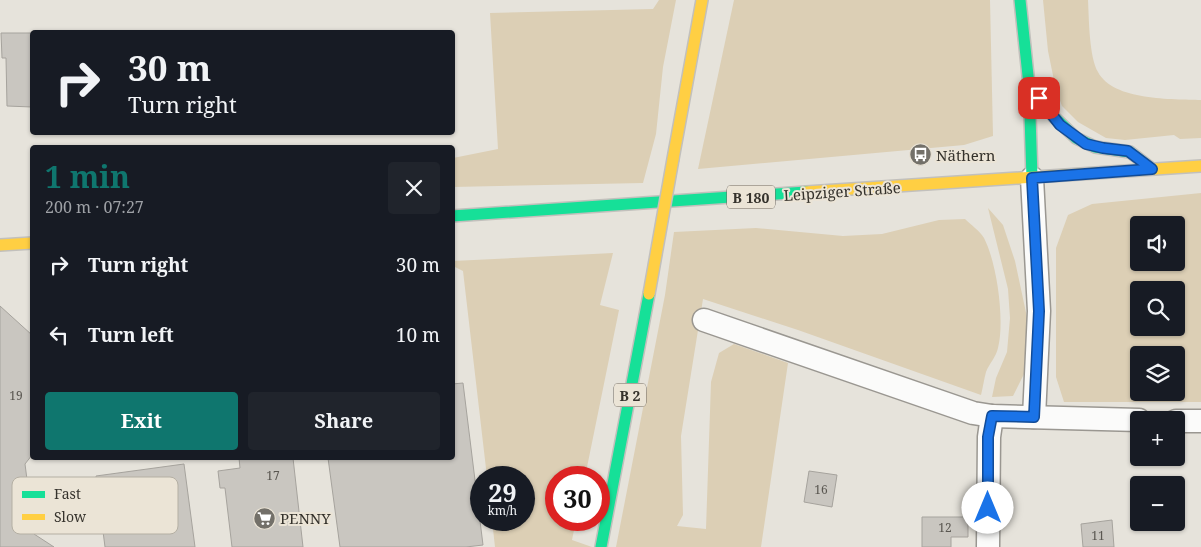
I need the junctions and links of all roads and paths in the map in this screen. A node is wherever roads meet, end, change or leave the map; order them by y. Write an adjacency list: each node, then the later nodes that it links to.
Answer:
1 (702, 0): 16 (main road, B 2, bridge)
2 (1020, 0): 3 (main road)
3 (1029, 85): 5 (main road); 6 (main road)
4 (1201, 166): 5 (main road, Leipziger Straße / B 180)
5 (1152, 169): 6 (main road, Leipziger Straße / B 180)
6 (1032, 178): 7 (main road, Leipziger Straße / B 180); 12 (street)
7 (455, 216)
8 (30, 243): 9 (main road)
9 (0, 245)
10 (704, 320): 11 (street)
11 (992, 416): 12 (street); 17 (street)
12 (1034, 417): 13 (street)
13 (1130, 420)
14 (1185, 421): 15 (street)
15 (1201, 422)
16 (601, 547)
17 (988, 547)

